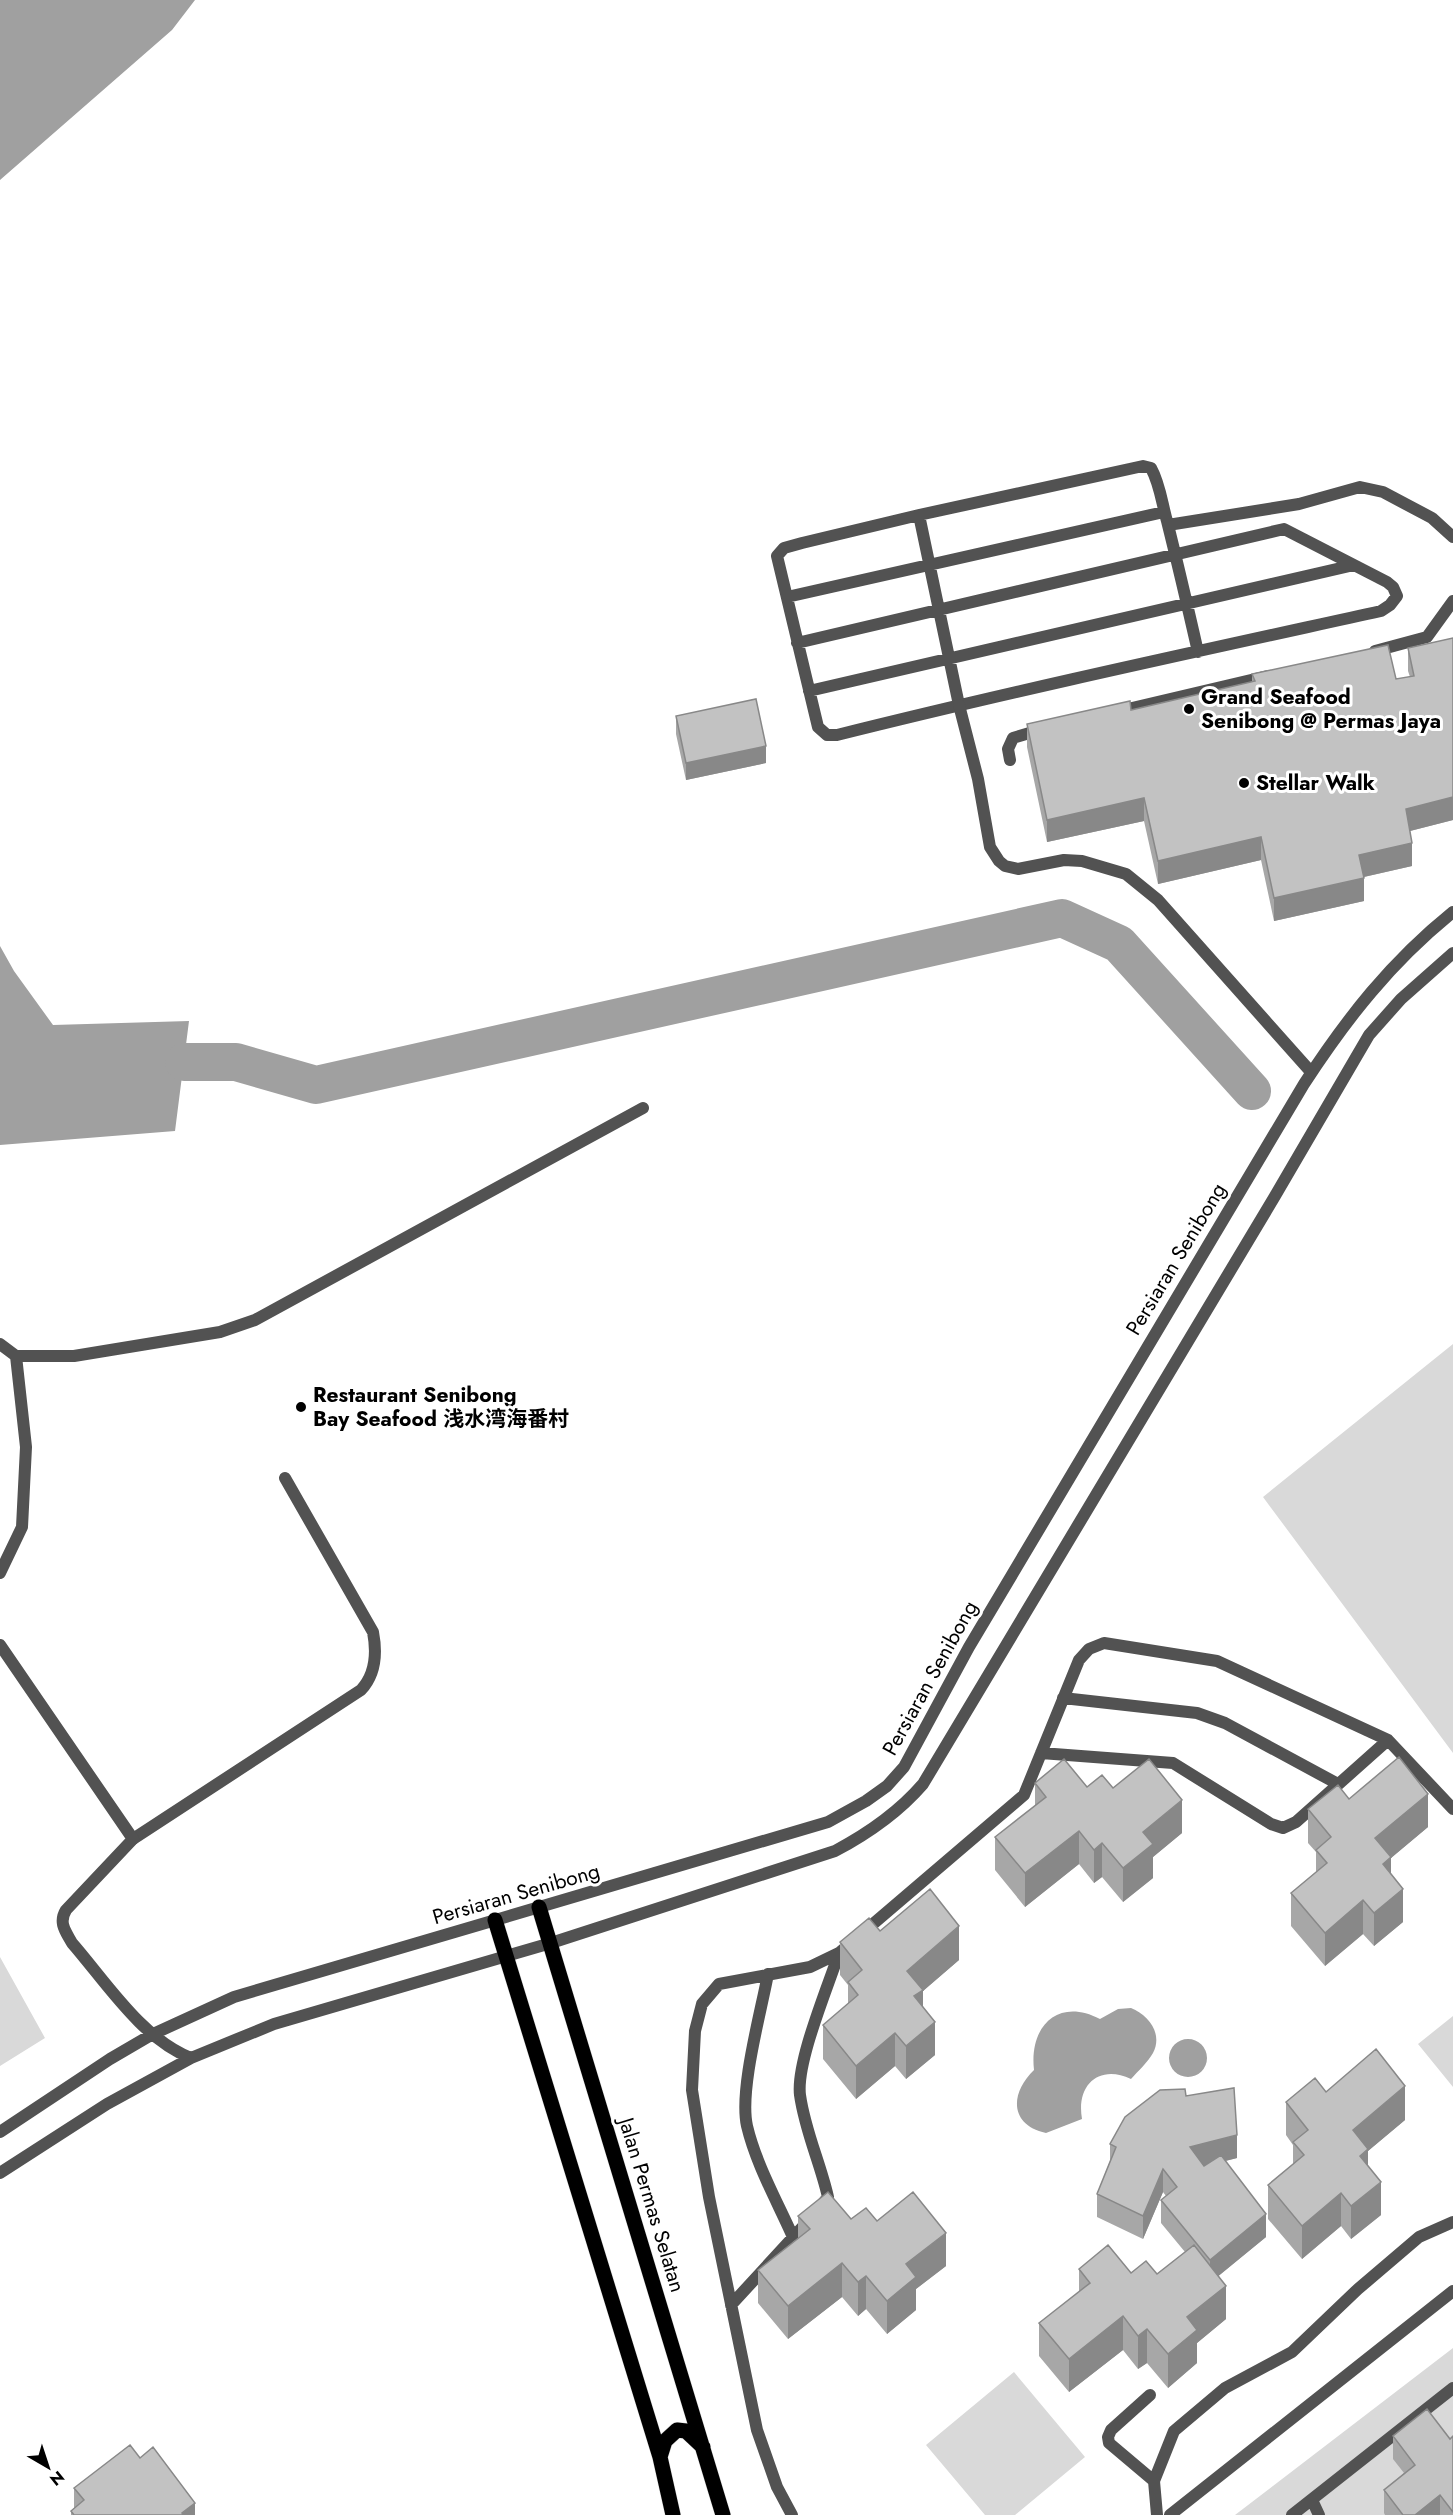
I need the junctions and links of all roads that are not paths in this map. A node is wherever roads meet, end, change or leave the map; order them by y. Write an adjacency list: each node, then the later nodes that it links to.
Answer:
1 (1164, 512): 2 (street); 3 (street); 6 (street)
2 (919, 515): 6 (street); 8 (street)
3 (1168, 525): 4 (street); 5 (street)
4 (1453, 537)
5 (1175, 555): 7 (street); 10 (street); 11 (street)
6 (929, 564): 8 (street); 11 (street)
7 (1354, 565): 10 (street); 13 (street)
8 (787, 597): 12 (street)
9 (1453, 601): 14 (street)
10 (1186, 604): 13 (street); 15 (street)
11 (939, 610): 12 (street); 15 (street)
12 (798, 643): 17 (street)
13 (1198, 652): 18 (street)
14 (1360, 654)
15 (949, 659): 17 (street); 18 (street)
16 (1279, 673): 19 (street)
17 (809, 691): 18 (street)
18 (959, 705): 24 (street)
19 (1105, 714)
20 (1059, 725): 21 (street)
21 (1010, 760)
22 (1453, 912): 24 (street, Persiaran Senibong)
23 (1453, 953): 39 (street)
24 (1311, 1072): 37 (street, Persiaran Senibong)
25 (643, 1108): 27 (street)
26 (0, 1344): 27 (street)
27 (16, 1356): 29 (street)
28 (285, 1478): 36 (street)
29 (0, 1573)
30 (0, 1645): 36 (street)
31 (1063, 1698): 32 (street); 33 (street); 34 (street)
32 (1388, 1740): 34 (street); 35 (street)
33 (1041, 1753): 34 (street); 40 (street)
34 (1338, 1784)
35 (1453, 1809)
36 (133, 1839): 43 (street)
37 (539, 1907): 38 (street, Persiaran Senibong); 39 (main road, Jalan Permas Selatan)
38 (495, 1920): 41 (main road); 43 (street, Persiaran Senibong)
39 (551, 1943): 41 (street); 53 (main road, Jalan Permas Selatan)
40 (839, 1953): 42 (street); 48 (street)
41 (506, 1956): 44 (street); 54 (main road)
42 (768, 1974): 48 (street); 50 (street)
43 (151, 2035): 44 (street); 45 (street, Persiaran Senibong)
44 (191, 2058): 46 (street)
45 (0, 2132)
46 (0, 2173)
47 (1453, 2222): 55 (street)
48 (793, 2237): 50 (street)
49 (1453, 2291): 61 (street)
50 (731, 2305): 59 (street)
51 (1453, 2388): 56 (street)
52 (1150, 2396): 55 (street)
53 (705, 2449): 54 (main road); 58 (main road, Jalan Permas Selatan)
54 (660, 2457): 57 (main road)
55 (1154, 2481): 60 (street)
56 (1312, 2500): 62 (street); 63 (street)
57 (673, 2515)
58 (723, 2515)
59 (792, 2515)
60 (1157, 2515)
61 (1170, 2515)
62 (1292, 2515)
63 (1318, 2515)

